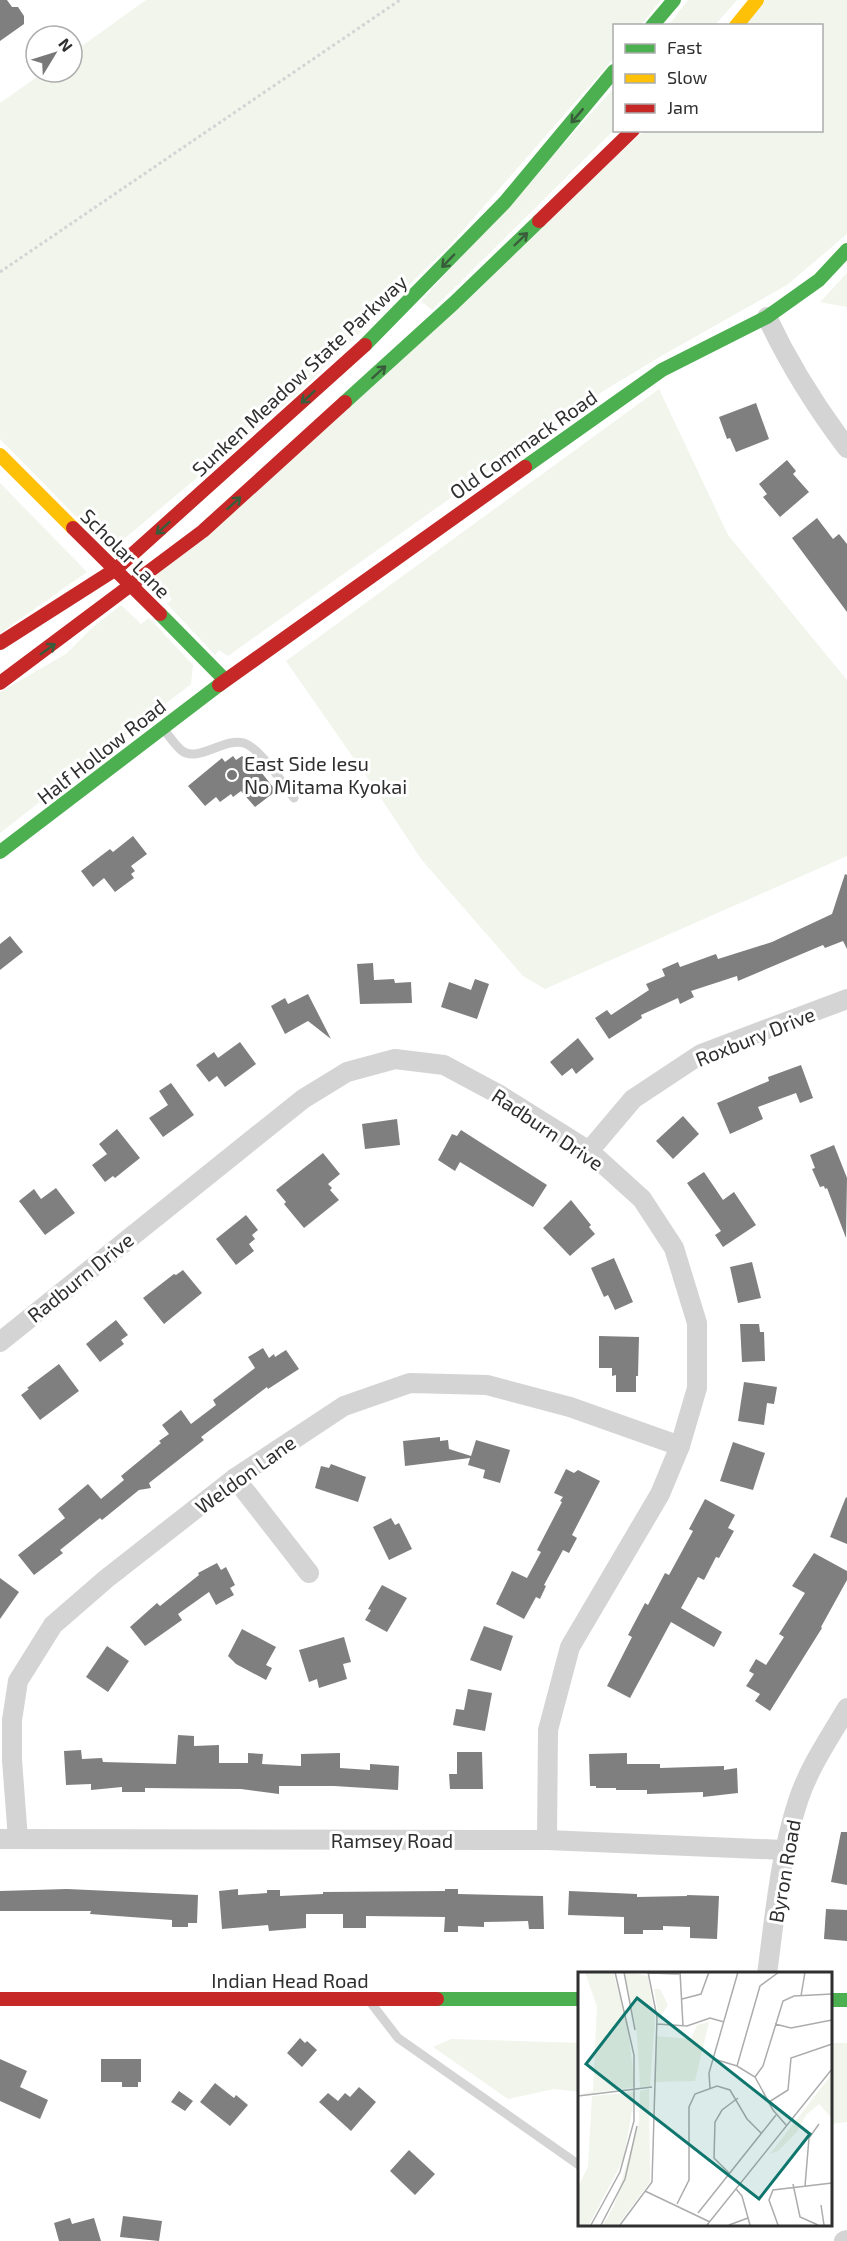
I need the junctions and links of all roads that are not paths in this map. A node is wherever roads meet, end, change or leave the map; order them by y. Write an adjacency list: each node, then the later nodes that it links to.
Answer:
1 (674, 0): 3 (main road)
2 (757, 0): 4 (main road)
3 (654, 24)
4 (738, 24)
5 (613, 73): 11 (main road, Sunken Meadow State Parkway, one-way to 11)
6 (631, 132): 13 (main road, one-way to 6)
7 (847, 250): 8 (main road, Old Commack Road)
8 (766, 317): 9 (street); 12 (main road, Old Commack Road)
9 (847, 448)
10 (0, 454): 12 (main road, Scholar Lane, bridge)
11 (0, 644)
12 (225, 680): 14 (main road, Half Hollow Road)
13 (0, 683)
14 (162, 728): 15 (lane); 16 (main road, Half Hollow Road)
15 (294, 798)
16 (0, 852)
17 (845, 1006): 18 (street, Roxbury Drive)
18 (589, 1151): 19 (street, Radburn Drive); 20 (street, Radburn Drive)
19 (0, 1342)
20 (680, 1446): 21 (street, Weldon Lane); 25 (street, Radburn Drive)
21 (235, 1478): 22 (street); 24 (street, Weldon Lane)
22 (309, 1573)
23 (846, 1711): 26 (street, Byron Road)
24 (9, 1839): 25 (street, Ramsey Road)
25 (547, 1840): 26 (street, Ramsey Road)
26 (784, 1850): 27 (street, Byron Road)
27 (767, 1972)
28 (0, 1999): 29 (main road, Indian Head Road)
29 (368, 1999): 30 (main road, Indian Head Road); 31 (lane)
30 (578, 1999)
31 (578, 2164)

